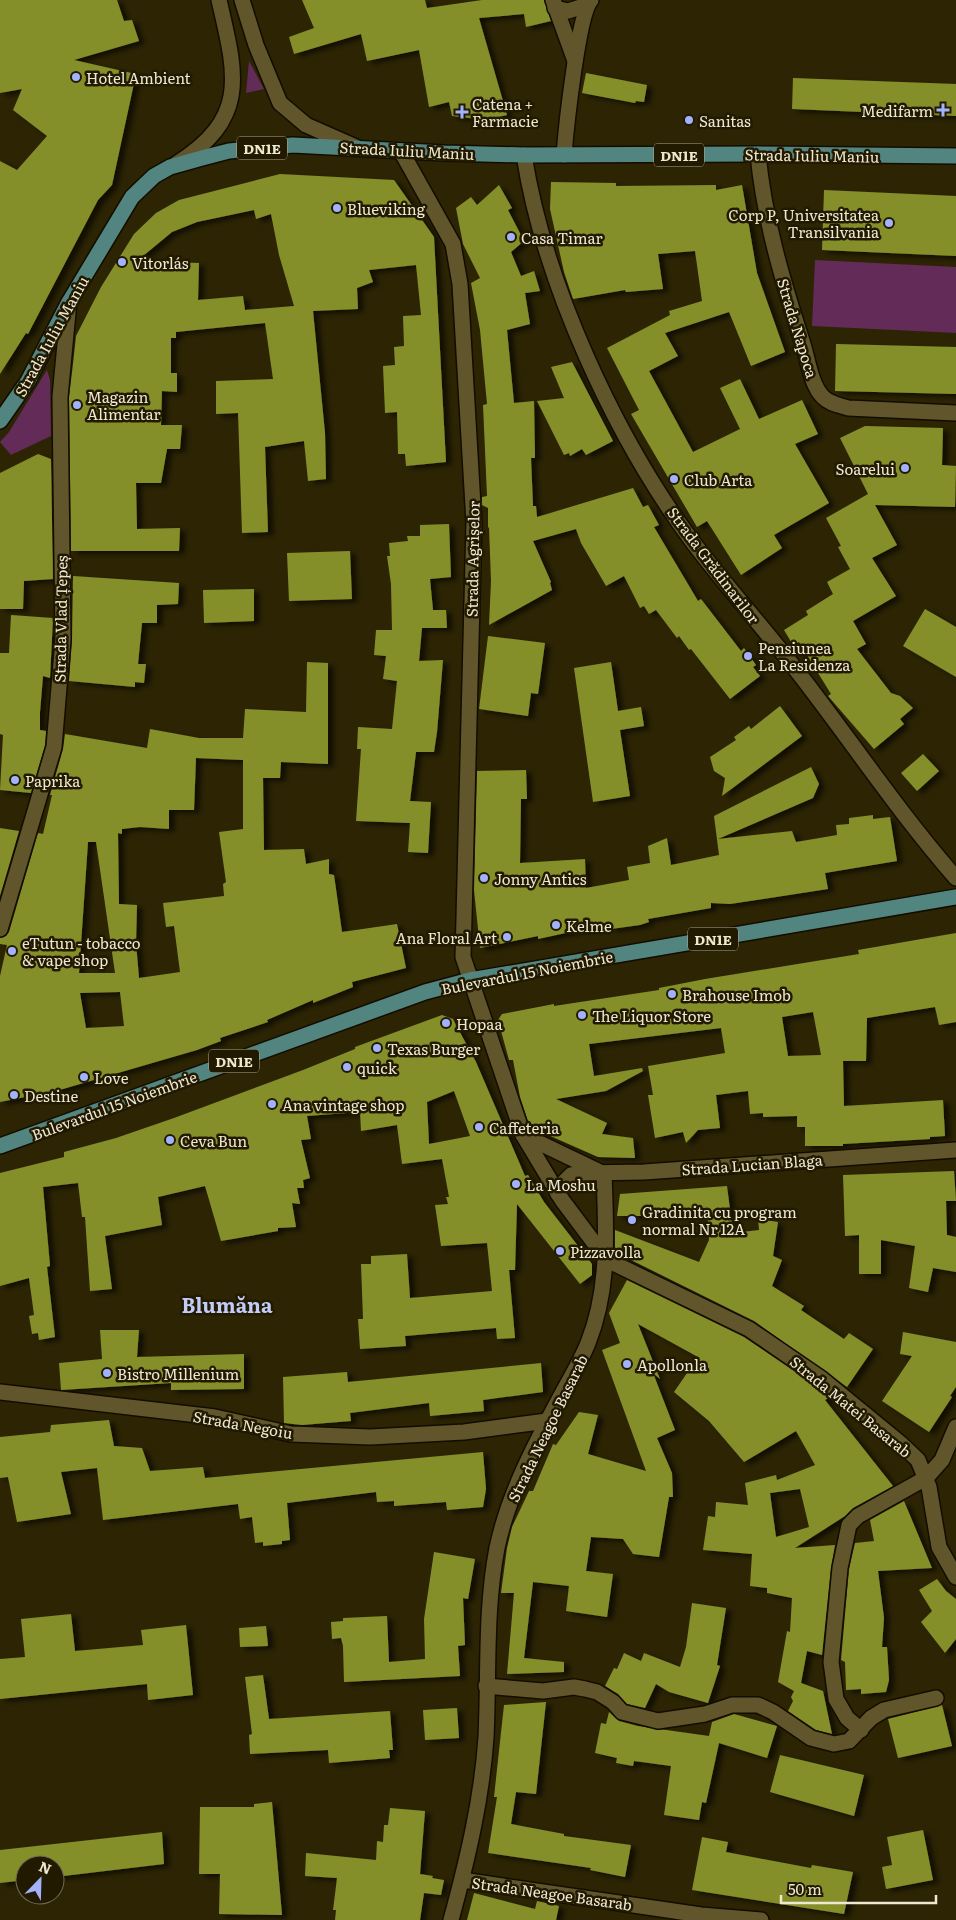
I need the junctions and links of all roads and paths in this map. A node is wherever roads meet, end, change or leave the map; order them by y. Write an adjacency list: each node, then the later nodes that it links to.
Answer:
1 (219, 0): 12 (street)
2 (242, 0): 6 (street)
3 (589, 2): 4 (street); 5 (street)
4 (554, 4): 5 (street)
5 (576, 62): 8 (street)
6 (357, 148): 7 (main road, Strada Iuliu Maniu / DN1E); 12 (main road, Strada Iuliu Maniu / DN1E)
7 (401, 151): 10 (main road, Strada Iuliu Maniu / DN1E); 19 (street, Strada Agrișelor)
8 (564, 154): 9 (main road, Strada Iuliu Maniu / DN1E); 10 (main road, Strada Iuliu Maniu / DN1E)
9 (758, 154): 11 (main road, Strada Iuliu Maniu / DN1E); 14 (street, Strada Napoca)
10 (524, 155): 16 (street, Strada Grădinarilor)
11 (956, 156)
12 (170, 167): 13 (main road, Strada Iuliu Maniu / DN1E)
13 (69, 302): 15 (main road, Strada Iuliu Maniu / DN1E); 18 (street, Strada Vlad Țepeș)
14 (956, 413)
15 (0, 421)
16 (956, 878)
17 (956, 897): 19 (main road, Bulevardul 15 Noiembrie / DN1E)
18 (0, 929)
19 (470, 980): 20 (street, Strada Matei Basarab); 21 (main road, Bulevardul 15 Noiembrie / DN1E)
20 (522, 1135): 23 (street); 24 (street, Strada Matei Basarab)
21 (0, 1146)
22 (956, 1150): 23 (street, Strada Lucian Blaga)
23 (604, 1174): 24 (street, Strada Lucian Blaga); 25 (street)
24 (558, 1194): 25 (street, Strada Matei Basarab)
25 (607, 1260): 27 (street, Strada Neagoe Basarab); 29 (street, Strada Matei Basarab)
26 (0, 1392): 27 (street, Strada Negoiu)
27 (547, 1421): 31 (street, Strada Neagoe Basarab)
28 (956, 1427): 29 (street)
29 (926, 1478): 30 (street, Strada Matei Basarab); 33 (street)
30 (956, 1577)
31 (486, 1686): 33 (street); 34 (street, Strada Neagoe Basarab)
32 (936, 1698): 33 (street)
33 (861, 1730)
34 (462, 1880): 35 (street, Strada Neagoe Basarab); 36 (street, Strada Neagoe Basarab)
35 (451, 1920)
36 (761, 1920)

